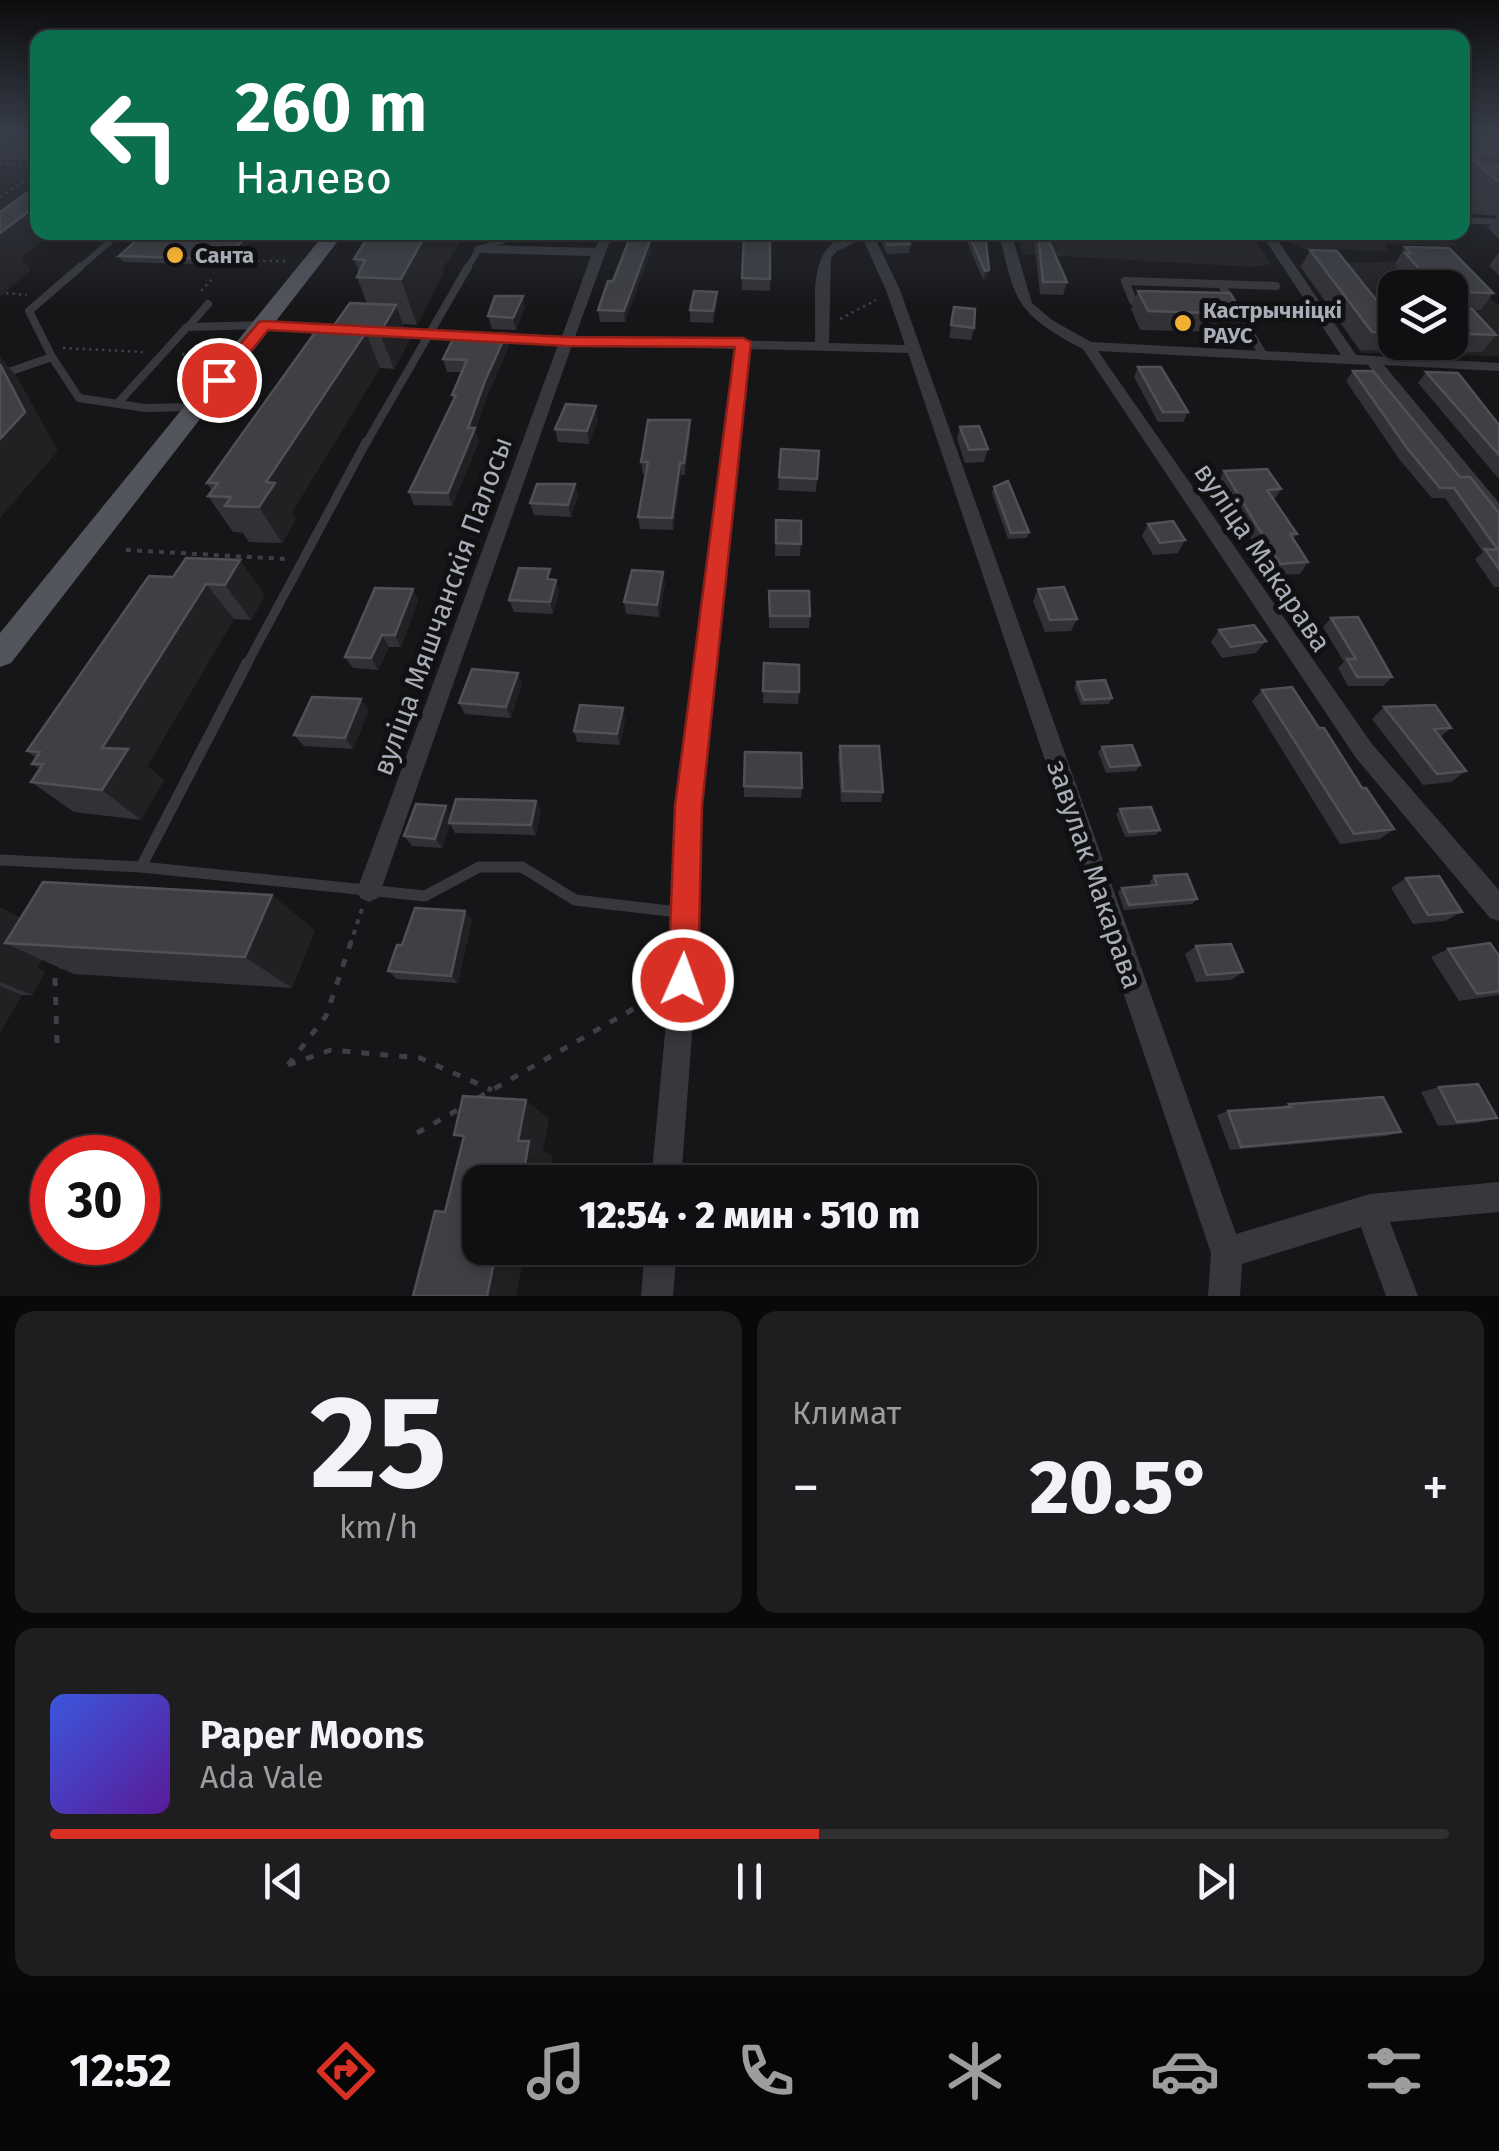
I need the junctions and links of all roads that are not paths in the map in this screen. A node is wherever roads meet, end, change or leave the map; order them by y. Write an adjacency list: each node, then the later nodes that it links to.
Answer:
1 (1470, 220): 2 (lane)
2 (1499, 222)
3 (112, 240): 26 (lane)
4 (330, 240): 17 (main road)
5 (505, 240): 11 (lane)
6 (607, 240): 12 (street)
7 (851, 240): 20 (street)
8 (869, 240): 24 (street, завулак Макарава)
9 (1007, 240): 23 (street, вуліца Макарава)
10 (1271, 240): 27 (street)
11 (479, 250): 12 (street); 19 (lane)
12 (599, 252): 21 (street, вуліца Мяшчанскія Палосы)
13 (1221, 284): 14 (lane); 15 (lane); 25 (lane)
14 (1276, 286)
15 (1133, 301)
16 (208, 304): 18 (lane)
17 (264, 325): 18 (lane); 19 (street); 32 (main road)
18 (187, 327): 31 (lane)
19 (426, 334): 21 (street); 36 (lane)
20 (822, 337): 22 (street); 24 (street)
21 (567, 342): 22 (street); 37 (street, вуліца Мяшчанскія Палосы)
22 (743, 342): 39 (street)
23 (1088, 346): 25 (street); 38 (street, вуліца Макарава)
24 (912, 349): 43 (street, завулак Макарава)
25 (1264, 356): 27 (street)
26 (52, 358): 30 (lane); 31 (lane)
27 (1352, 360): 28 (street)
28 (1372, 360): 29 (street); 33 (street)
29 (1499, 367)
30 (0, 375)
31 (117, 404): 32 (lane)
32 (196, 407): 34 (main road)
33 (1499, 515)
34 (0, 655)
35 (0, 860): 36 (lane)
36 (141, 868): 37 (lane)
37 (368, 890): 39 (lane)
38 (1499, 909)
39 (686, 914): 40 (street)
40 (667, 1165)
41 (1499, 1197): 42 (street)
42 (1370, 1209): 43 (street); 47 (street)
43 (1227, 1253): 46 (street)
44 (660, 1265): 45 (street)
45 (657, 1296)
46 (1224, 1296)
47 (1402, 1296)

